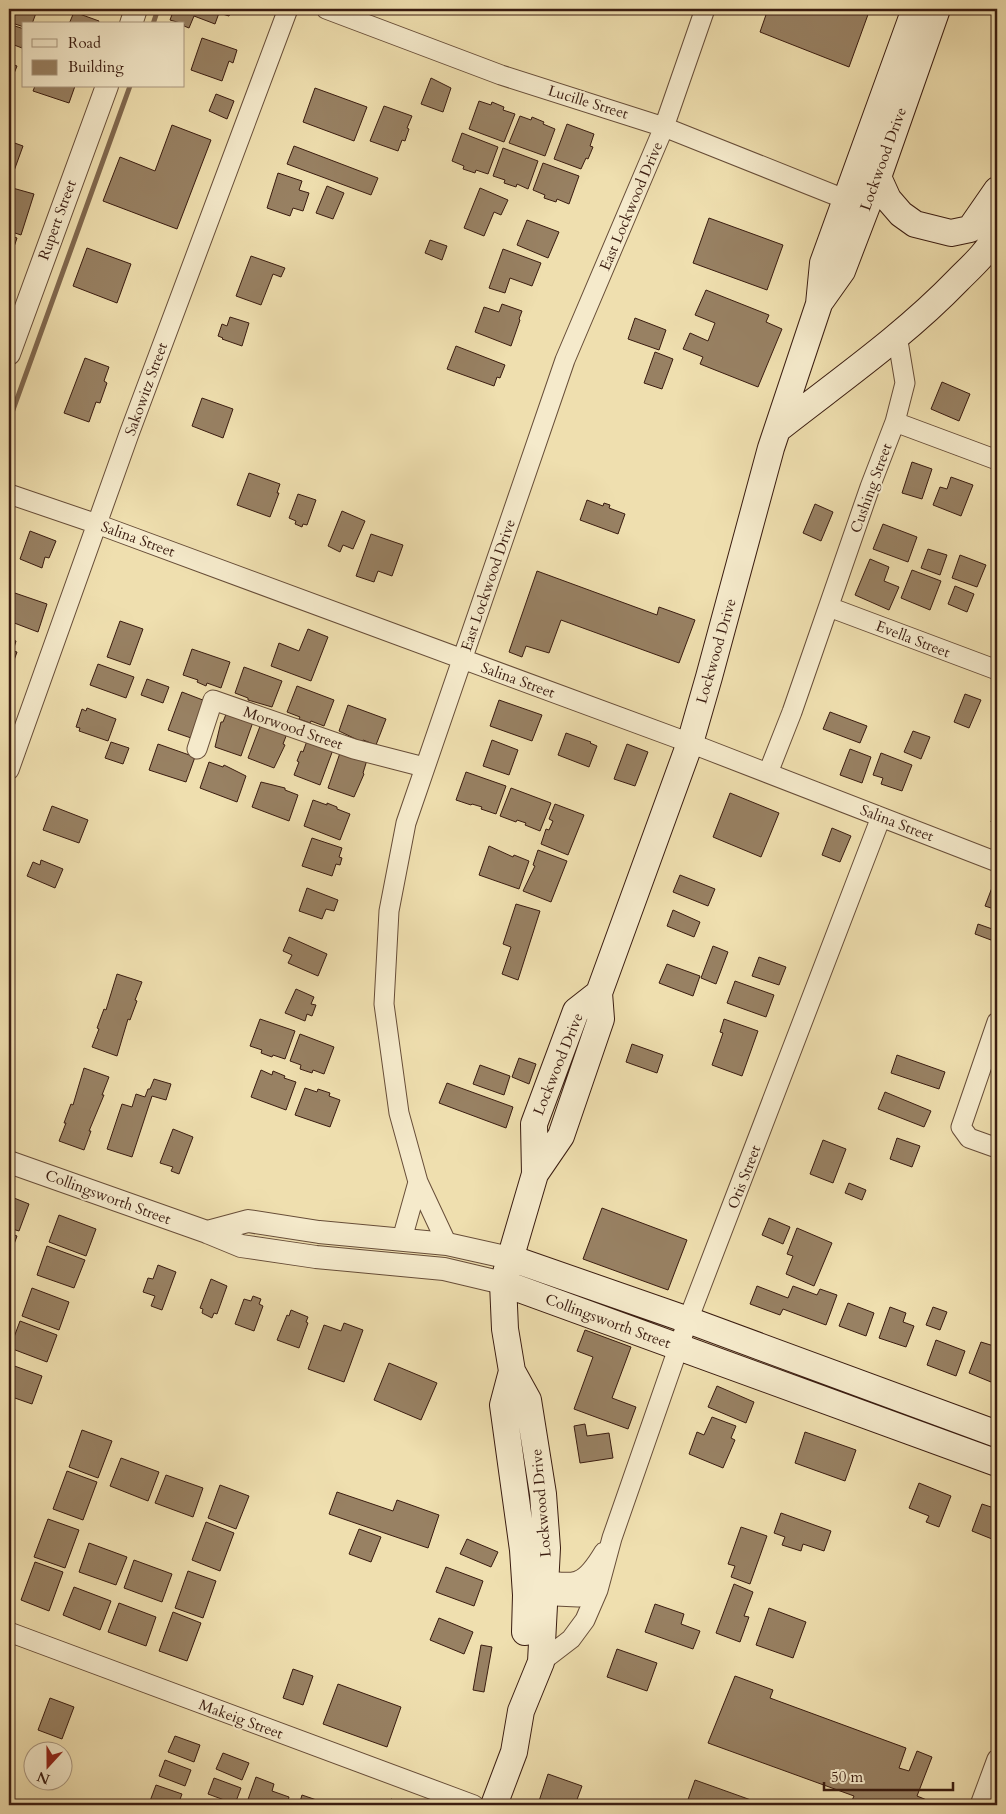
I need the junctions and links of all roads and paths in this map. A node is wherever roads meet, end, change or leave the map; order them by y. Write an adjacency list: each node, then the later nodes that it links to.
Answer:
1 (136, 9): 7 (street)
2 (288, 9): 22 (street, Sakowitz Street)
3 (326, 9): 9 (street, Lucille Street)
4 (705, 9): 9 (street, East Lockwood Drive)
5 (915, 9): 12 (main road, Lockwood Drive)
6 (937, 9): 10 (main road, Lockwood Drive)
7 (132, 22)
8 (106, 88): 17 (street, Rupert Street)
9 (664, 127): 12 (street, Lucille Street); 24 (street, East Lockwood Drive)
10 (878, 177): 13 (main road); 15 (main road, Lockwood Drive)
11 (997, 190): 13 (main road)
12 (847, 200): 15 (main road, Lockwood Drive)
13 (970, 229): 14 (street)
14 (995, 244): 16 (main road)
15 (818, 304): 19 (main road, Lockwood Drive)
16 (898, 335): 18 (street, Cushing Street); 19 (main road)
17 (9, 354)
18 (895, 422): 20 (street); 23 (street, Cushing Street)
19 (778, 429): 26 (main road, Lockwood Drive)
20 (997, 460)
21 (9, 494): 22 (street, Salina Street)
22 (97, 524): 24 (street, Salina Street); 29 (street, Sakowitz Street)
23 (829, 607): 25 (street, Evella Street); 30 (street, Cushing Street)
24 (463, 660): 26 (street, Salina Street); 28 (street, East Lockwood Drive)
25 (997, 670)
26 (690, 743): 30 (street, Salina Street); 40 (main road, Lockwood Drive)
27 (197, 749): 28 (street, Morwood Street)
28 (424, 767): 36 (street, East Lockwood Drive)
29 (9, 770)
30 (768, 773): 31 (street, Salina Street)
31 (881, 817): 32 (street, Salina Street); 42 (street, Otis Street)
32 (997, 862)
33 (997, 1022): 34 (street)
34 (997, 1148)
35 (9, 1162): 37 (street, Collingsworth Street)
36 (418, 1182): 38 (street); 39 (street, East Lockwood Drive)
37 (207, 1232): 38 (street, Collingsworth Street); 41 (street, Collingsworth Street)
38 (402, 1240): 39 (street, Collingsworth Street)
39 (448, 1244): 40 (street, Collingsworth Street)
40 (510, 1258): 41 (main road, Lockwood Drive); 42 (main road, Collingsworth Street)
41 (504, 1284): 43 (main road, Collingsworth Street); 47 (main road, Lockwood Drive)
42 (688, 1320): 43 (street, Otis Street); 44 (main road, Collingsworth Street)
43 (679, 1347): 45 (main road, Collingsworth Street); 46 (street, Otis Street)
44 (997, 1434)
45 (997, 1463)
46 (612, 1538): 47 (street, Otis Street); 48 (street, Otis Street)
47 (535, 1587): 48 (street); 50 (main road, Lockwood Drive); 51 (main road, Lockwood Drive)
48 (598, 1590): 50 (street, Otis Street)
49 (9, 1632): 53 (street, Makeig Street)
50 (541, 1662): 51 (main road, Lockwood Drive)
51 (526, 1697): 54 (main road, Lockwood Drive)
52 (997, 1759): 55 (street)
53 (474, 1805)
54 (494, 1805)
55 (980, 1805)

